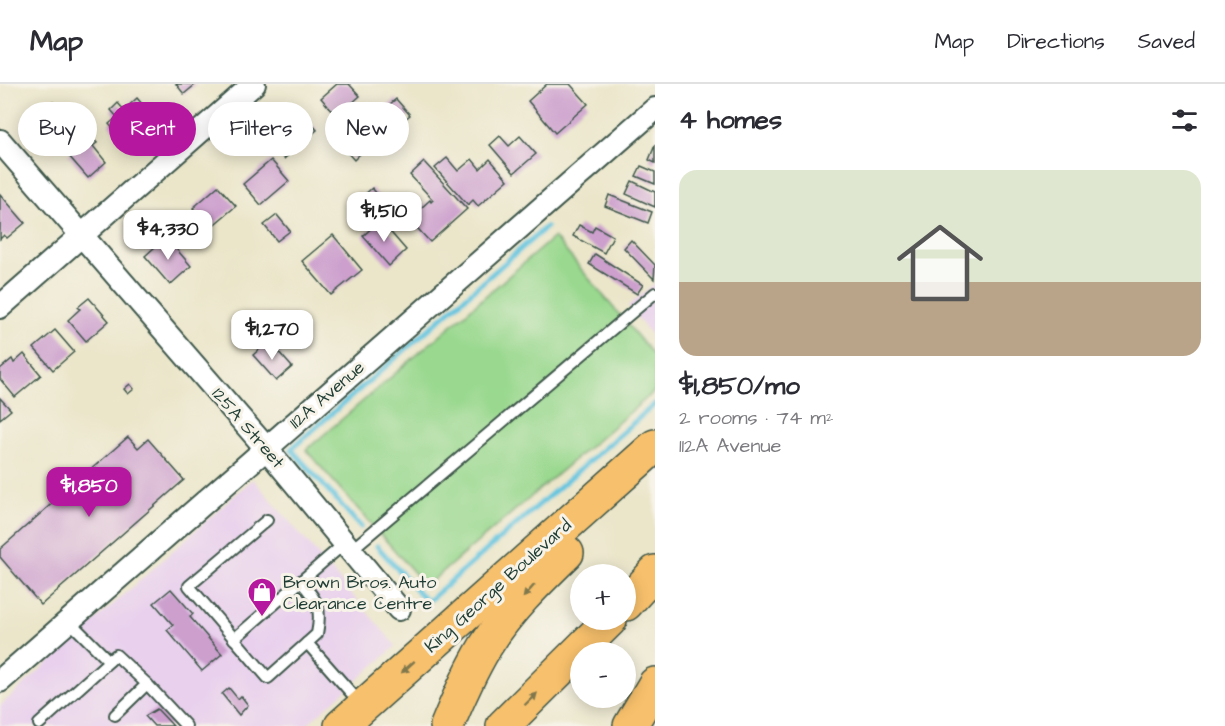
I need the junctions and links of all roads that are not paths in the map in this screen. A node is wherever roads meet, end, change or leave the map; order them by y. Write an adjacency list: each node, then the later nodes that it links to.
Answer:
1 (254, 84): 4 (street)
2 (655, 109): 8 (street, 112A Avenue)
3 (0, 141): 4 (street, 125A Street)
4 (82, 235): 6 (street); 8 (street, 125A Street)
5 (655, 293): 11 (lane)
6 (0, 307)
7 (655, 446): 25 (main road, King George Boulevard, one-way to 25)
8 (266, 448): 11 (street, 125A Street); 16 (street, 112A Avenue)
9 (655, 472): 28 (main road, one-way to 28)
10 (267, 519): 18 (lane)
11 (348, 546): 13 (lane); 15 (street, 125A Street)
12 (655, 572): 14 (main road)
13 (301, 582): 18 (lane); 19 (lane)
14 (636, 593)
15 (399, 609)
16 (69, 621): 20 (lane); 21 (street, 112A Avenue)
17 (600, 630): 29 (main road, one-way to 17)
18 (234, 639): 19 (lane)
19 (307, 644): 25 (lane)
20 (109, 661): 22 (lane); 26 (lane)
21 (0, 681)
22 (147, 684): 24 (lane); 27 (lane)
23 (655, 684): 30 (main road)
24 (115, 715)
25 (352, 716)
26 (39, 724)
27 (186, 726)
28 (447, 726)
29 (503, 726)
30 (630, 726)

